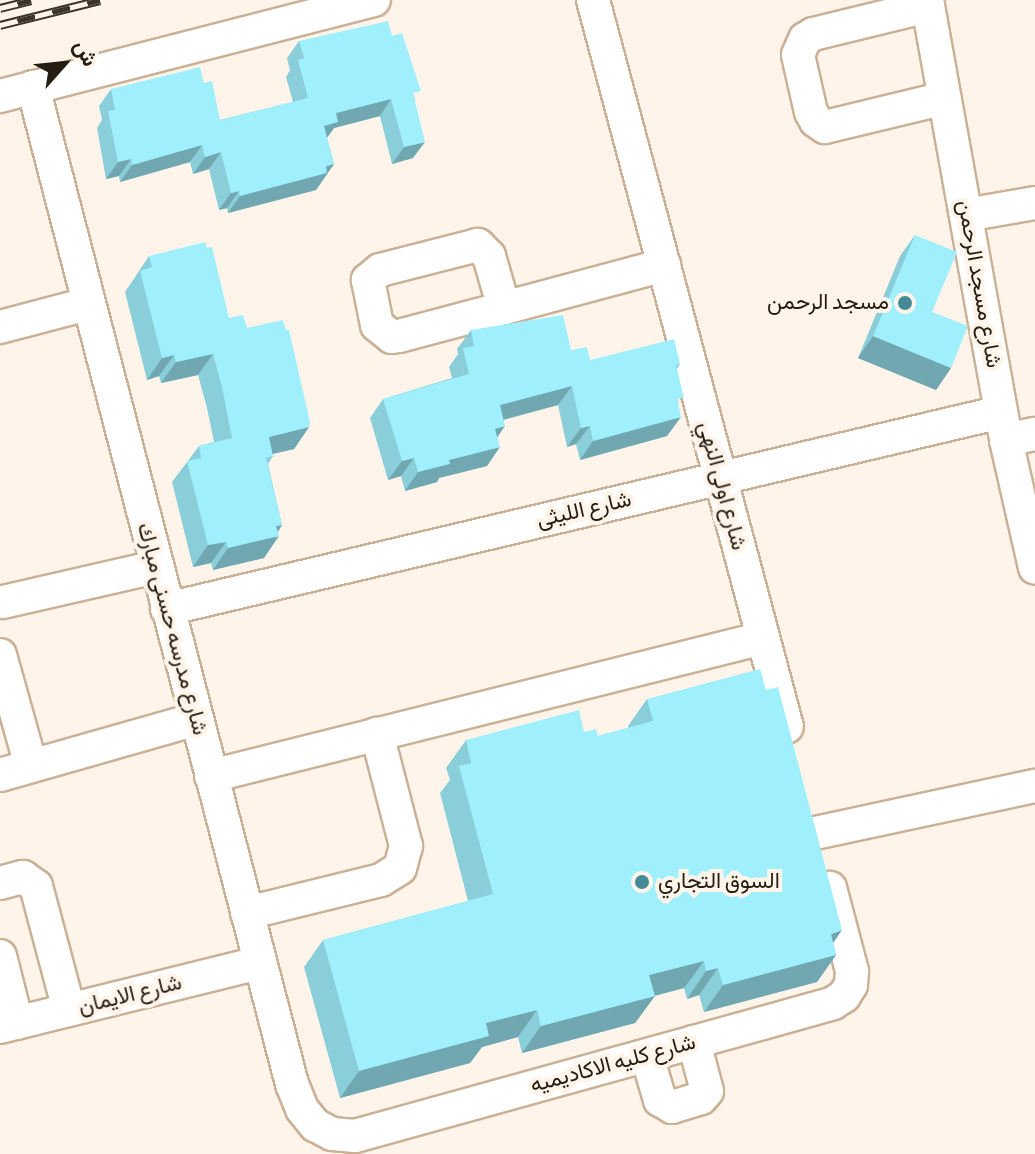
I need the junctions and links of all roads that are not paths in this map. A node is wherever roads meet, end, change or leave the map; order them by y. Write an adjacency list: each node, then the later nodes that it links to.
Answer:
1 (374, 0): 4 (street)
2 (593, 0): 9 (street, شارع اولى النهي)
3 (927, 3): 6 (street, شارع مسجد الرحمن); 6 (street)
4 (33, 87): 5 (street); 10 (street, شارع مدرسه حسنى مبارك)
5 (0, 96)
6 (945, 98): 8 (street, شارع مسجد الرحمن)
7 (1035, 203): 8 (street)
8 (966, 215): 13 (street, شارع مسجد الرحمن)
9 (664, 265): 11 (street); 14 (street, شارع اولى النهي)
10 (87, 304): 12 (street); 15 (street, شارع مدرسه حسنى مبارك)
11 (504, 308)
12 (0, 327)
13 (1014, 429): 14 (street, شارع الليثى); 16 (street, شارع مسجد الرحمن)
14 (720, 478): 18 (street, شارع الليثى); 19 (street, شارع اولى النهي)
15 (156, 567): 17 (street); 18 (street, شارع مدرسه حسنى مبارك)
16 (1035, 568)
17 (3, 602)
18 (167, 609): 21 (street, شارع مدرسه حسنى مبارك)
19 (763, 638): 22 (street); 23 (street, شارع اولى النهي)
20 (0, 655): 24 (street)
21 (196, 719): 24 (street); 26 (street, شارع مدرسه حسنى مبارك)
22 (377, 734): 26 (street); 29 (street)
23 (795, 758)
24 (31, 766): 25 (street)
25 (0, 775)
26 (211, 776): 29 (street, شارع مدرسه حسنى مبارك)
27 (1035, 786): 34 (street, شارع كليه الاكاديميه)
28 (0, 883): 32 (street)
29 (247, 913): 31 (street, شارع مدرسه حسنى مبارك)
30 (0, 956): 33 (street)
31 (259, 963): 32 (street, شارع الايمان); 36 (street, شارع مدرسه حسنى مبارك)
32 (69, 1010): 33 (street, شارع الايمان)
33 (8, 1025)
34 (694, 1042): 35 (street, شارع كليه الاكاديميه); 35 (street)
35 (647, 1056): 36 (street, شارع كليه الاكاديميه)
36 (355, 1136)

